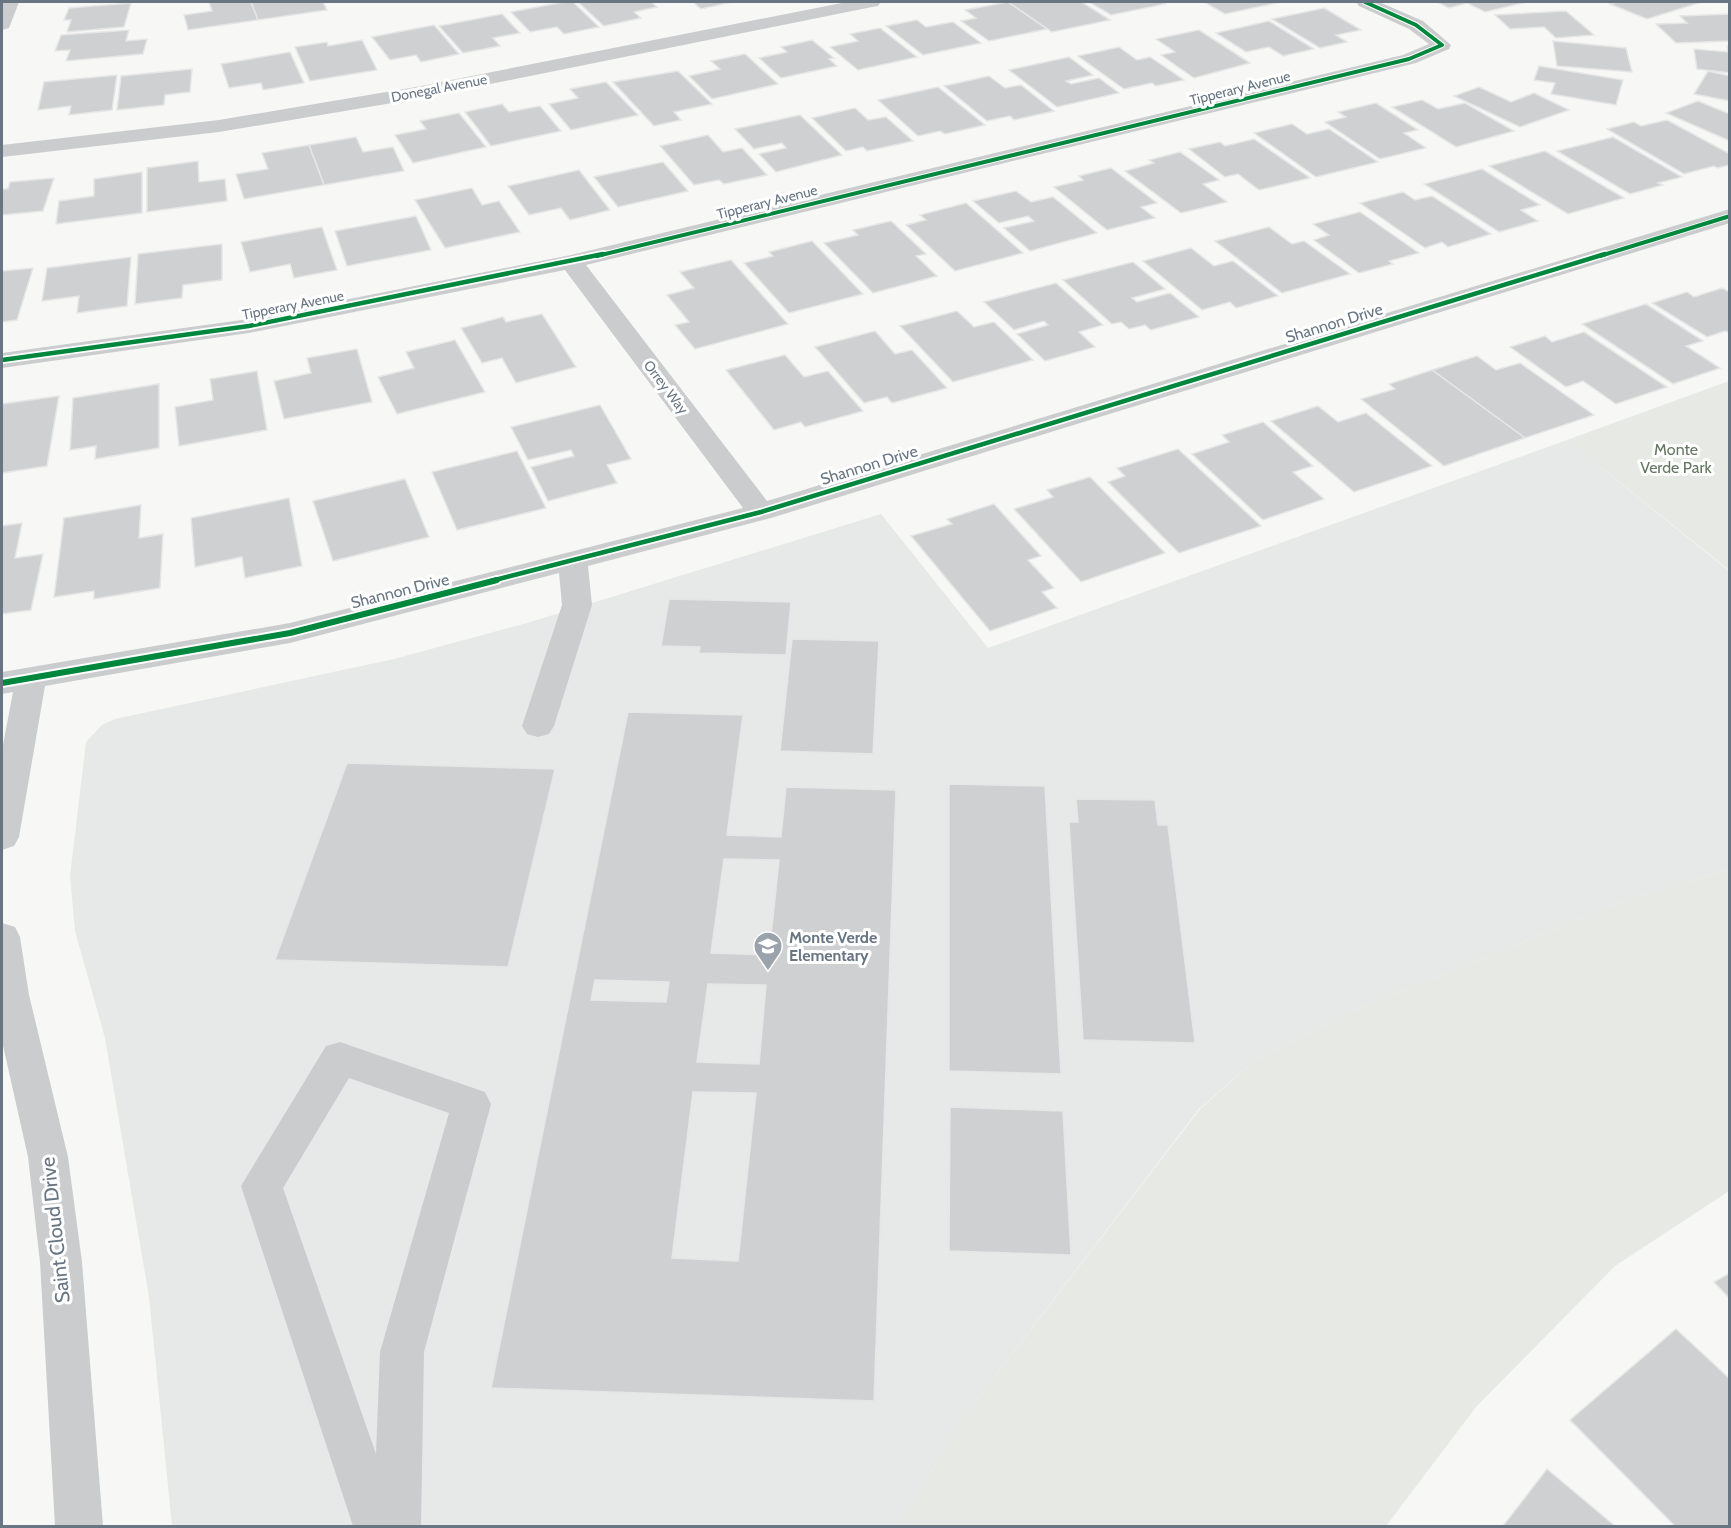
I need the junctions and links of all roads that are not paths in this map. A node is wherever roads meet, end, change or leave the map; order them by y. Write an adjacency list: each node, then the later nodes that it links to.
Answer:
1 (10, 2): 4 (street)
2 (872, 2): 5 (street, Donegal Avenue)
3 (1365, 2): 7 (street, Tipperary Avenue)
4 (2, 24)
5 (2, 151)
6 (1730, 216): 9 (street, Shannon Drive)
7 (571, 262): 8 (street, Tipperary Avenue); 9 (street, Orrey Way)
8 (2, 360)
9 (761, 512): 10 (street, Shannon Drive)
10 (573, 561): 11 (street, Shannon Drive); 12 (street)
11 (16, 680): 13 (street)
12 (538, 726)
13 (2, 837)
14 (2, 937): 15 (street, Saint Cloud Drive)
15 (79, 1527)
16 (376, 1527): 17 (street)
17 (397, 1527)

